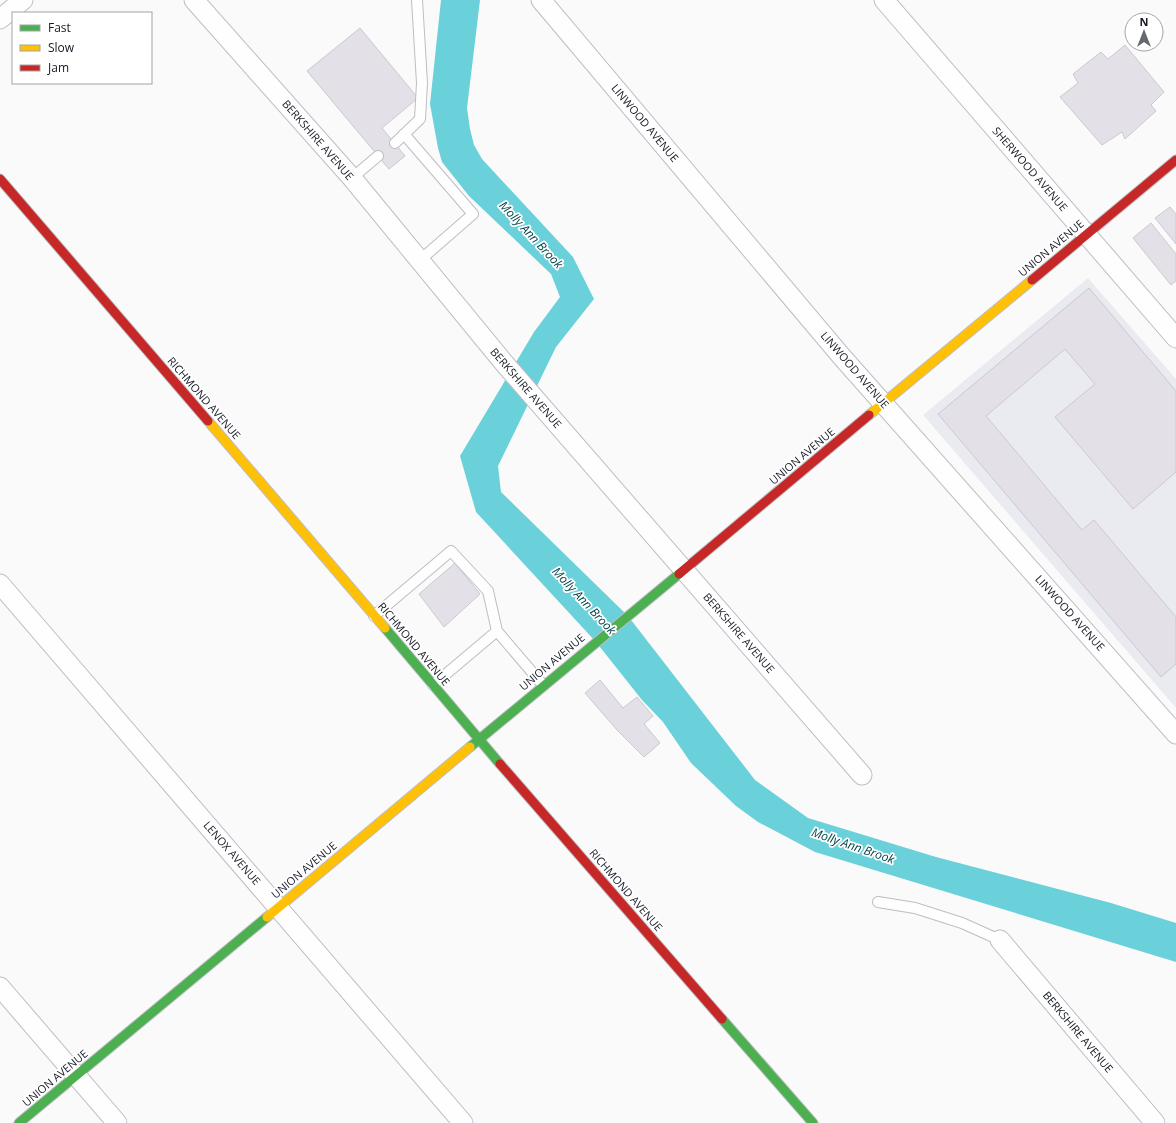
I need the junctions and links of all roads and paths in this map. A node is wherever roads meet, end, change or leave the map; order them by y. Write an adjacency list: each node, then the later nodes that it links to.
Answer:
1 (23, 0): 6 (street)
2 (194, 0): 11 (street, BERKSHIRE AVENUE)
3 (417, 0): 7 (lane)
4 (541, 0): 16 (street, LINWOOD AVENUE)
5 (884, 0): 13 (street, SHERWOOD AVENUE)
6 (0, 19)
7 (404, 134): 8 (lane); 14 (lane)
8 (394, 143)
9 (378, 156): 11 (lane)
10 (1176, 160): 13 (main road, UNION AVENUE)
11 (352, 178): 14 (street, BERKSHIRE AVENUE)
12 (0, 179): 19 (main road, RICHMOND AVENUE)
13 (1086, 235): 15 (street, SHERWOOD AVENUE); 16 (main road, UNION AVENUE)
14 (419, 261): 17 (street, BERKSHIRE AVENUE)
15 (1176, 338)
16 (884, 403): 17 (main road, UNION AVENUE); 23 (street, LINWOOD AVENUE)
17 (684, 570): 22 (main road, UNION AVENUE); 25 (street, BERKSHIRE AVENUE)
18 (0, 584): 27 (street, LENOX AVENUE)
19 (374, 616): 20 (lane); 21 (main road, RICHMOND AVENUE)
20 (497, 630): 21 (lane); 22 (lane)
21 (433, 685): 24 (main road, RICHMOND AVENUE)
22 (543, 685): 24 (main road, UNION AVENUE)
23 (1176, 734)
24 (480, 740): 27 (main road, UNION AVENUE); 34 (main road, RICHMOND AVENUE)
25 (862, 775)
26 (878, 902): 28 (lane)
27 (278, 907): 30 (main road, UNION AVENUE); 33 (street, LENOX AVENUE)
28 (1000, 940): 35 (street, BERKSHIRE AVENUE)
29 (0, 987): 30 (street)
30 (76, 1076): 31 (main road, UNION AVENUE); 32 (street)
31 (19, 1123)
32 (117, 1123)
33 (463, 1123)
34 (813, 1123)
35 (1155, 1123)

